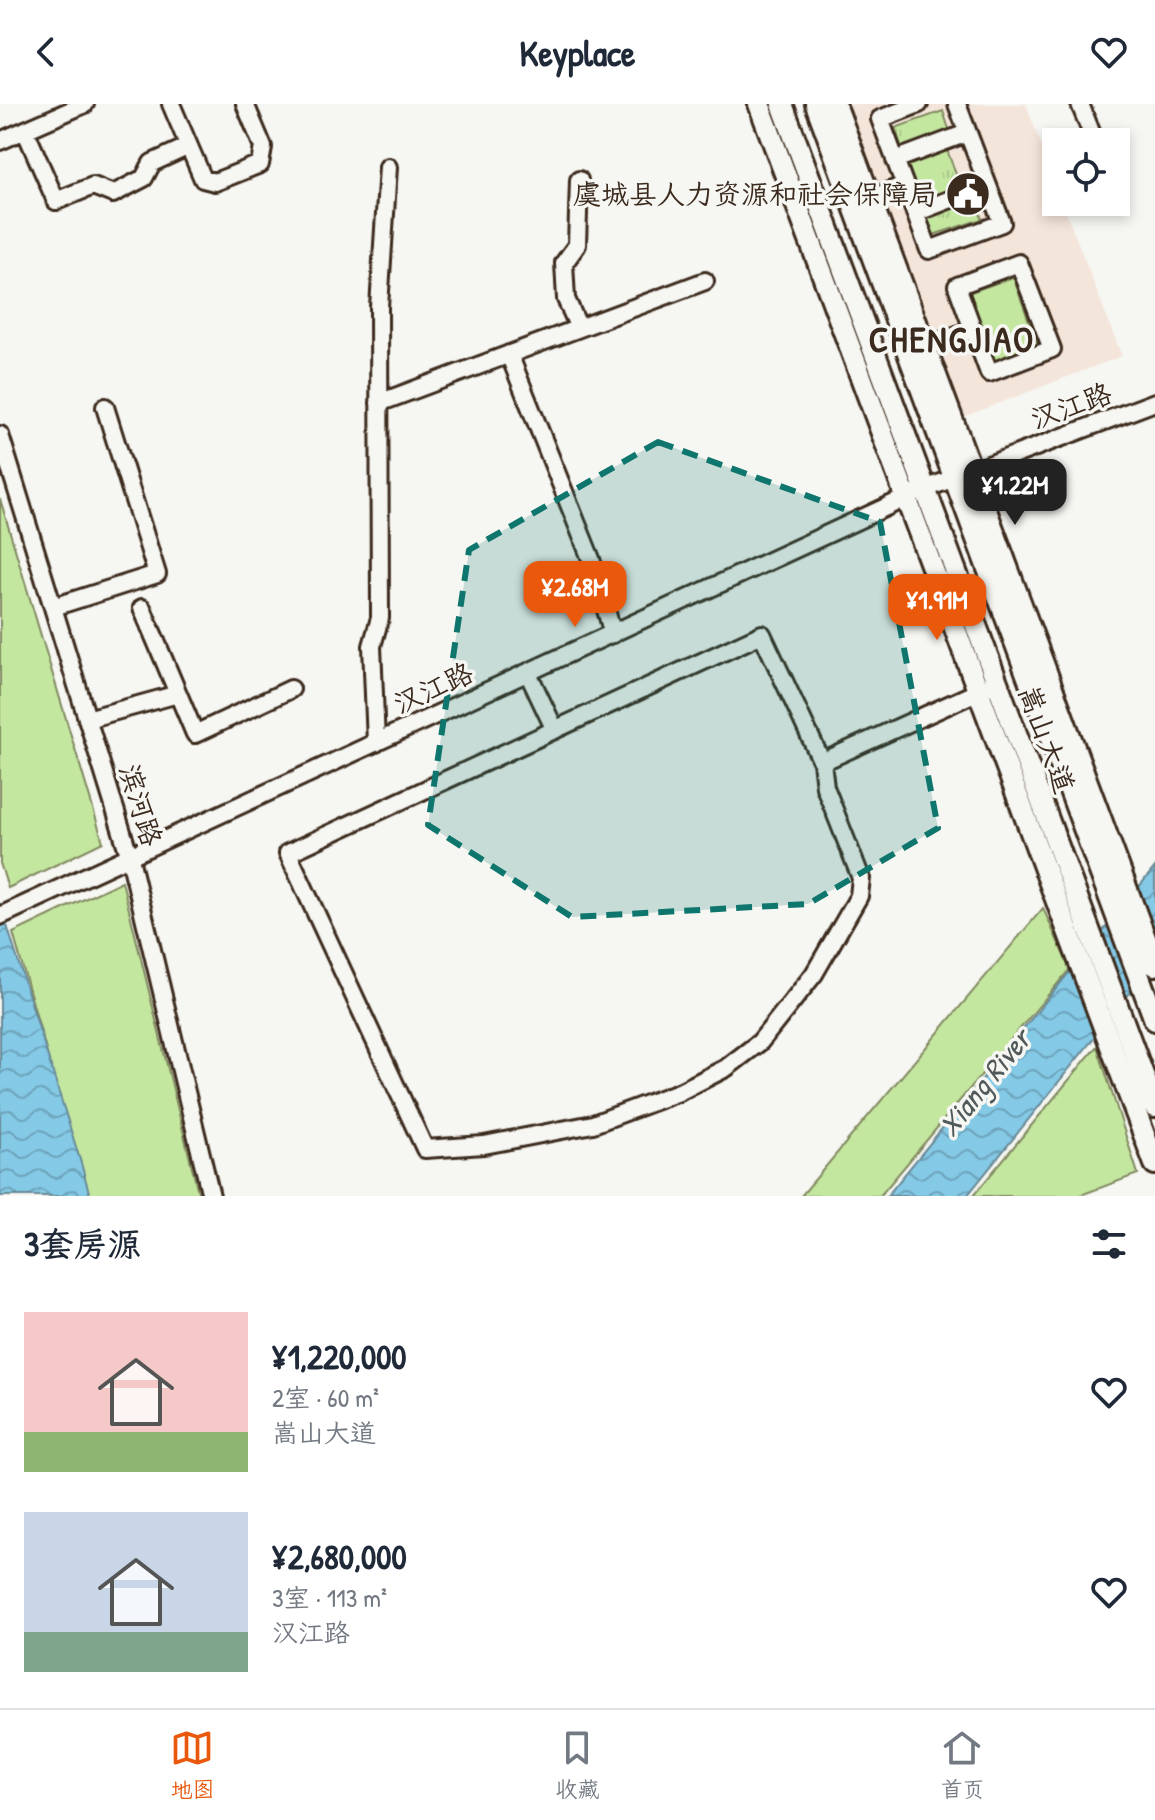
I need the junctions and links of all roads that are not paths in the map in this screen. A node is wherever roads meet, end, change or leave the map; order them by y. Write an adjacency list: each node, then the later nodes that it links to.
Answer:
1 (85, 104): 12 (street)
2 (171, 104): 15 (street)
3 (245, 104): 15 (street)
4 (759, 104): 33 (main road)
5 (782, 104): 33 (main road)
6 (816, 104): 21 (main road, 嵩山大道)
7 (835, 104): 21 (main road)
8 (919, 104): 16 (street)
9 (957, 104): 13 (street)
10 (1080, 104): 11 (street)
11 (1089, 128)
12 (25, 130): 14 (street); 15 (street)
13 (967, 133): 16 (street); 20 (street)
14 (0, 141)
15 (189, 146)
16 (895, 160): 19 (street)
17 (388, 167): 29 (street)
18 (579, 180): 24 (street)
19 (905, 185): 21 (street); 22 (street)
20 (987, 185): 22 (street); 22 (street)
21 (862, 202): 26 (main road, 嵩山大道)
22 (915, 213)
23 (705, 281): 24 (street)
24 (579, 328): 27 (street)
25 (973, 329): 25 (street); 26 (street)
26 (917, 351): 32 (main road, 嵩山大道)
27 (509, 354): 29 (street); 36 (street)
28 (1155, 402): 32 (street, 汉江路)
29 (379, 403): 43 (street)
30 (105, 407): 34 (street)
31 (0, 435): 34 (street, 滨河路)
32 (962, 473): 33 (street, 汉江路); 47 (main road); 48 (main road, 嵩山大道)
33 (916, 493): 36 (street, 汉江路); 38 (main road)
34 (53, 607): 41 (street, 滨河路)
35 (142, 608): 40 (street)
36 (613, 634): 37 (street, 汉江路)
37 (528, 673): 42 (street); 43 (street, 汉江路)
38 (988, 687): 44 (street); 50 (main road, 嵩山大道); 51 (main road)
39 (291, 689): 40 (street)
40 (178, 694): 41 (street)
41 (87, 719): 45 (street, 滨河路)
42 (555, 730): 44 (street); 44 (street)
43 (376, 743): 45 (street, 汉江路)
44 (822, 762)
45 (130, 858): 46 (street, 汉江路); 52 (street, 滨河路)
46 (0, 916)
47 (1155, 965)
48 (1150, 987): 49 (main road)
49 (1155, 1020)
50 (1155, 1107)
51 (1155, 1164)
52 (211, 1196)

